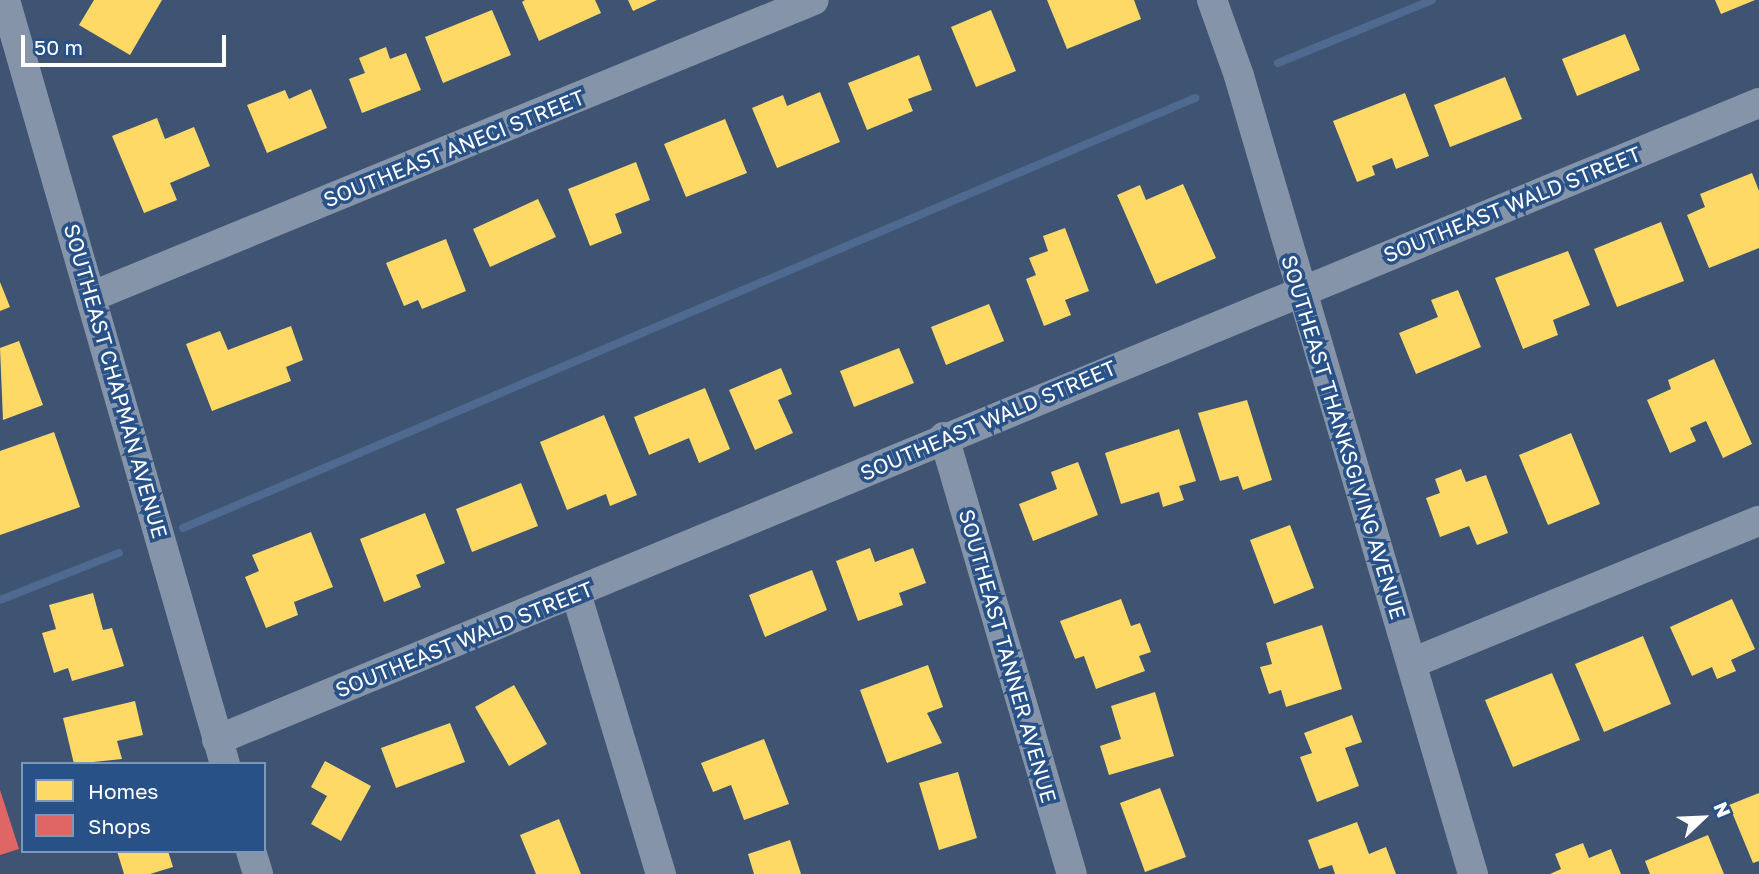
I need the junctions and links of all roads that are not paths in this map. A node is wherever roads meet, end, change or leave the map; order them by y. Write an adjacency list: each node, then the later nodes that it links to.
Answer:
1 (5, 0): 6 (street, SOUTHEAST CHAPMAN AVENUE)
2 (814, 0): 6 (street, SOUTHEAST ANECI STREET)
3 (1212, 0): 5 (street, SOUTHEAST THANKSGIVING AVENUE)
4 (1759, 103): 5 (street, SOUTHEAST WALD STREET)
5 (1300, 292): 7 (street, SOUTHEAST WALD STREET); 10 (street, SOUTHEAST THANKSGIVING AVENUE)
6 (93, 296): 11 (street, SOUTHEAST CHAPMAN AVENUE)
7 (944, 437): 9 (street, SOUTHEAST WALD STREET); 15 (street, SOUTHEAST TANNER AVENUE)
8 (1759, 521): 10 (street)
9 (576, 593): 11 (street, SOUTHEAST WALD STREET); 14 (street)
10 (1412, 663): 16 (street, SOUTHEAST THANKSGIVING AVENUE)
11 (221, 752)
12 (252, 853): 13 (street)
13 (258, 874)
14 (661, 874)
15 (1072, 874)
16 (1473, 874)

